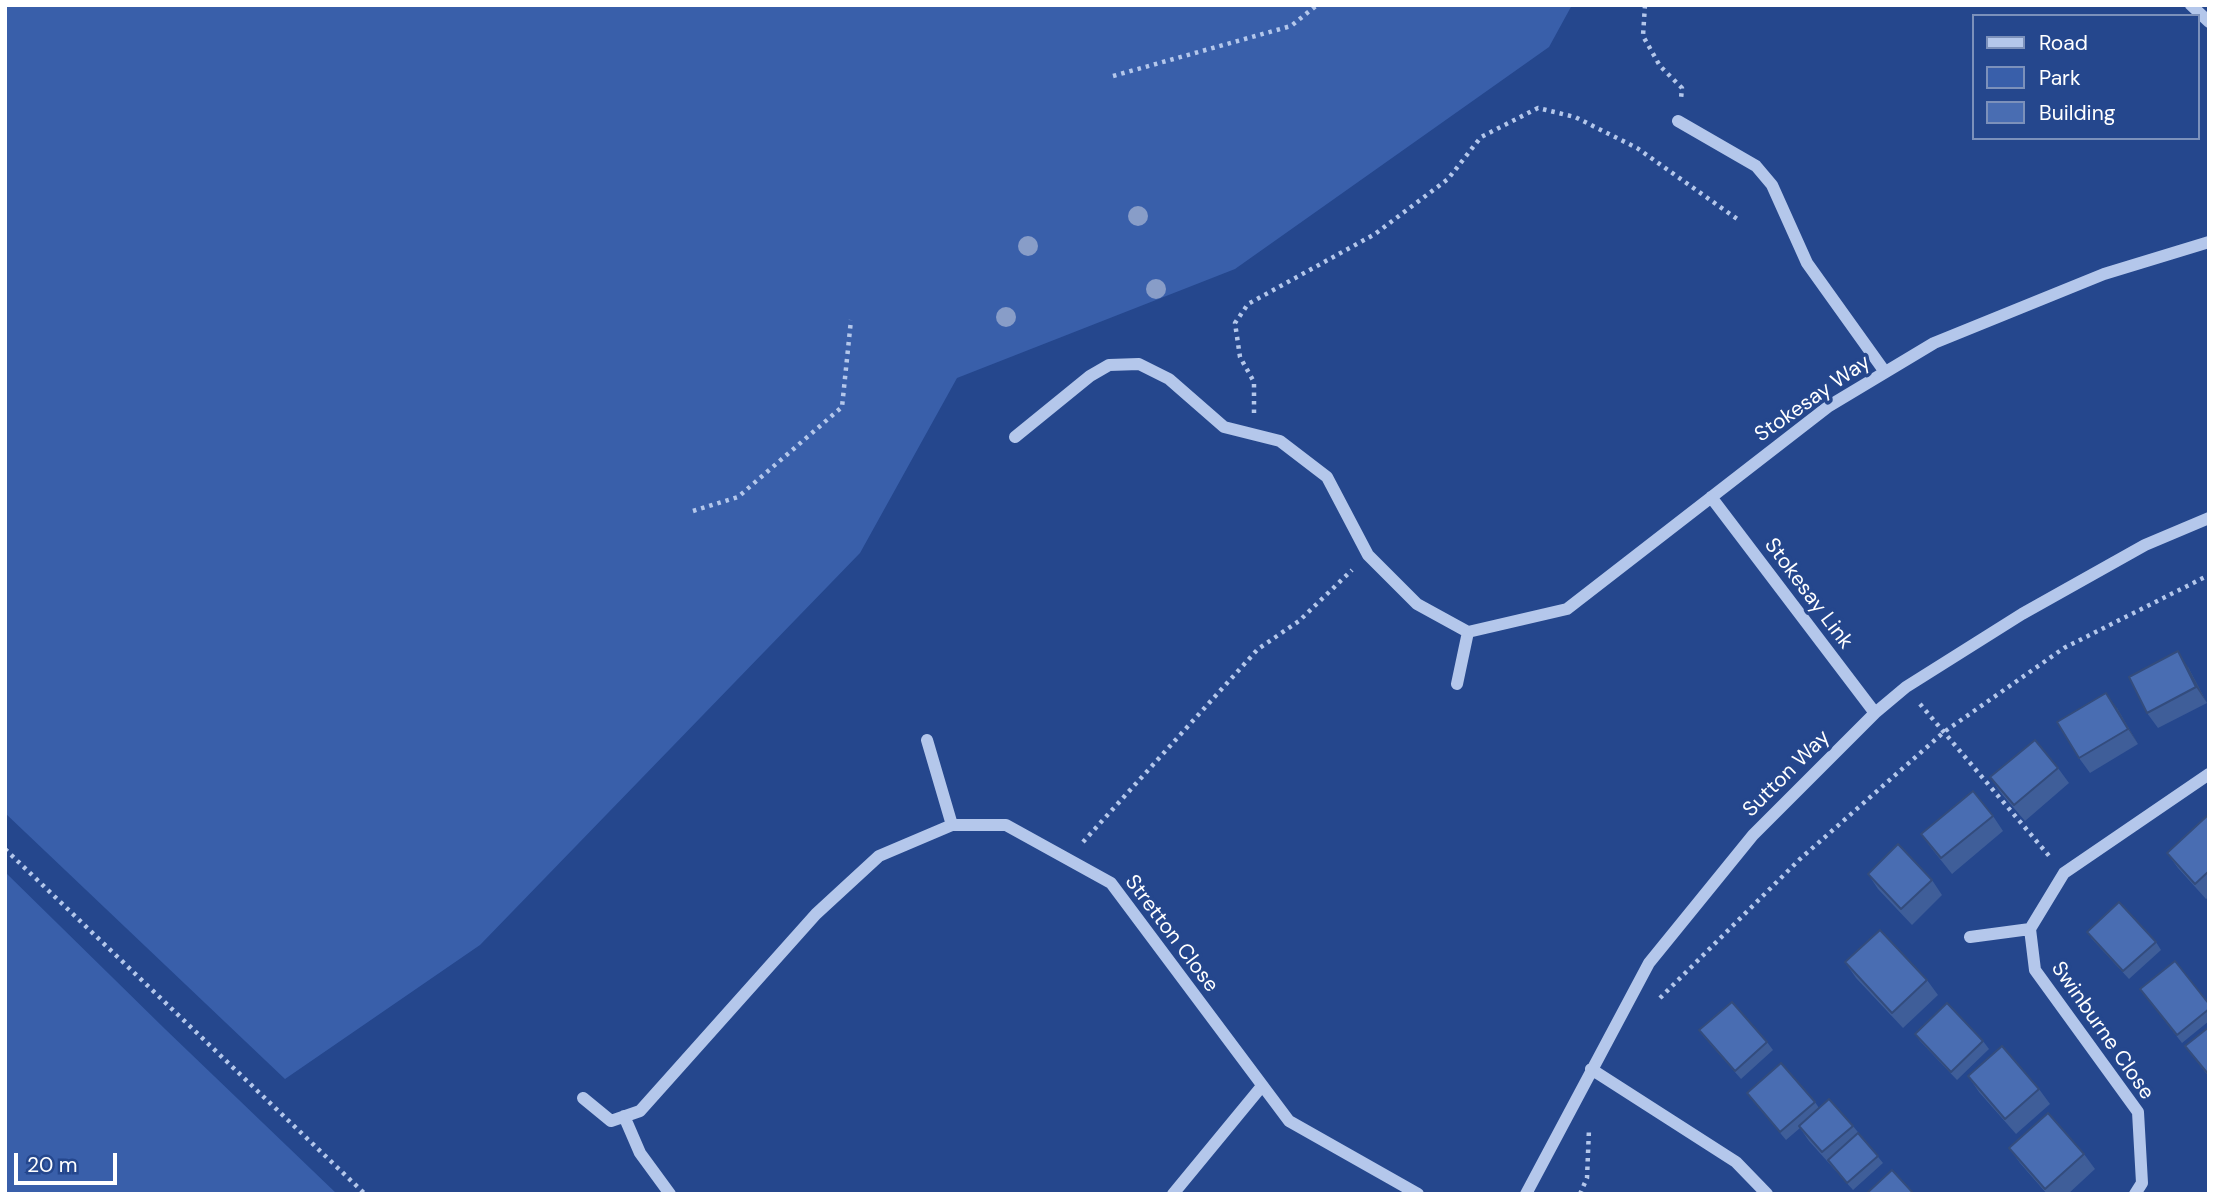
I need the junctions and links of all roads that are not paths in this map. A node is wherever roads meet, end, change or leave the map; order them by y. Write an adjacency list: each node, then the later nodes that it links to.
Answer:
1 (2191, 5): 2 (street)
2 (2209, 22)
3 (1678, 121): 5 (street)
4 (2209, 242): 5 (street, Stokesay Way)
5 (1885, 372): 7 (street, Stokesay Way)
6 (1015, 437): 9 (street)
7 (1711, 497): 9 (street, Stokesay Way); 11 (street, Stokesay Link)
8 (2209, 518): 11 (street, Sutton Way)
9 (1468, 632): 10 (street)
10 (1457, 684)
11 (1875, 713): 17 (street, Sutton Way)
12 (927, 740): 14 (street)
13 (2209, 774): 15 (street)
14 (952, 825): 18 (street, Stretton Close); 20 (street, Stretton Close)
15 (2030, 929): 16 (street); 26 (street, Swinburne Close)
16 (1970, 937)
17 (1591, 1069): 24 (street, Sutton Way); 25 (street)
18 (1262, 1086): 22 (street); 23 (street, Stretton Close)
19 (583, 1098): 20 (street)
20 (624, 1116): 21 (street)
21 (670, 1194)
22 (1173, 1194)
23 (1418, 1194)
24 (1526, 1194)
25 (1767, 1194)
26 (2135, 1194)

